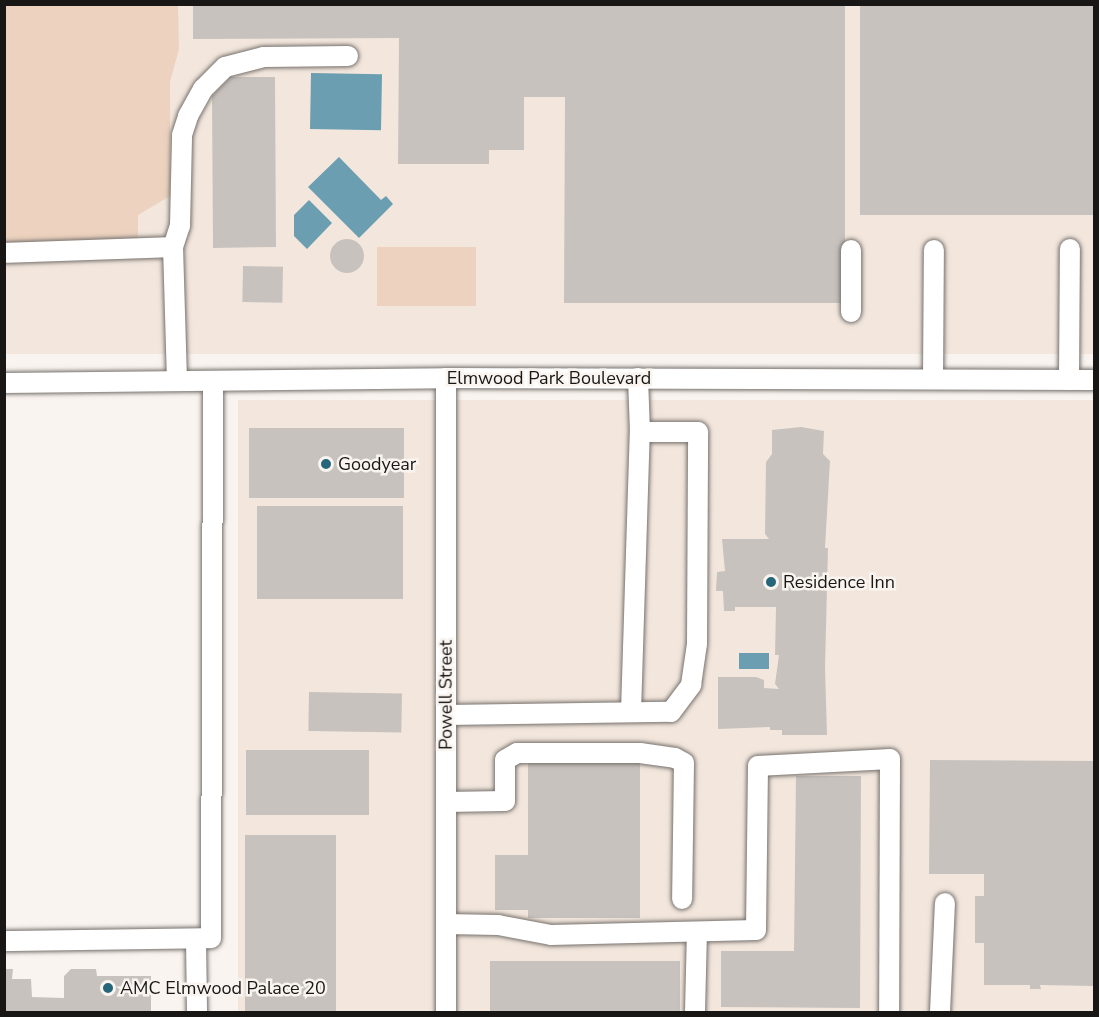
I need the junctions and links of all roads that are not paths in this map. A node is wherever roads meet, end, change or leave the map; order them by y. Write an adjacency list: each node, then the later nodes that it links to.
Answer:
1 (348, 56): 2 (street)
2 (173, 247): 6 (street); 13 (street)
3 (1070, 249): 11 (street)
4 (851, 250): 7 (street)
5 (934, 250): 10 (street)
6 (4, 253)
7 (851, 312)
8 (446, 378): 9 (street, Elmwood Park Boulevard); 14 (street, Elmwood Park Boulevard); 18 (street, Powell Street)
9 (638, 378): 10 (street, Elmwood Park Boulevard); 16 (street)
10 (933, 379): 11 (street, Elmwood Park Boulevard)
11 (1070, 380): 12 (street, Elmwood Park Boulevard)
12 (1095, 380)
13 (177, 381): 14 (street, Elmwood Park Boulevard); 15 (street, Elmwood Park Boulevard)
14 (213, 381): 24 (street)
15 (4, 383)
16 (640, 432): 17 (street); 17 (street)
17 (631, 712): 18 (street)
18 (446, 715): 19 (street, Powell Street)
19 (446, 802): 20 (street); 22 (street, Powell Street)
20 (681, 899)
21 (945, 903): 30 (street)
22 (446, 924): 23 (street); 27 (street, Powell Street)
23 (697, 932): 28 (street); 29 (street)
24 (196, 939): 25 (street); 26 (street)
25 (4, 941)
26 (197, 1012)
27 (446, 1012)
28 (695, 1012)
29 (888, 1012)
30 (940, 1012)

